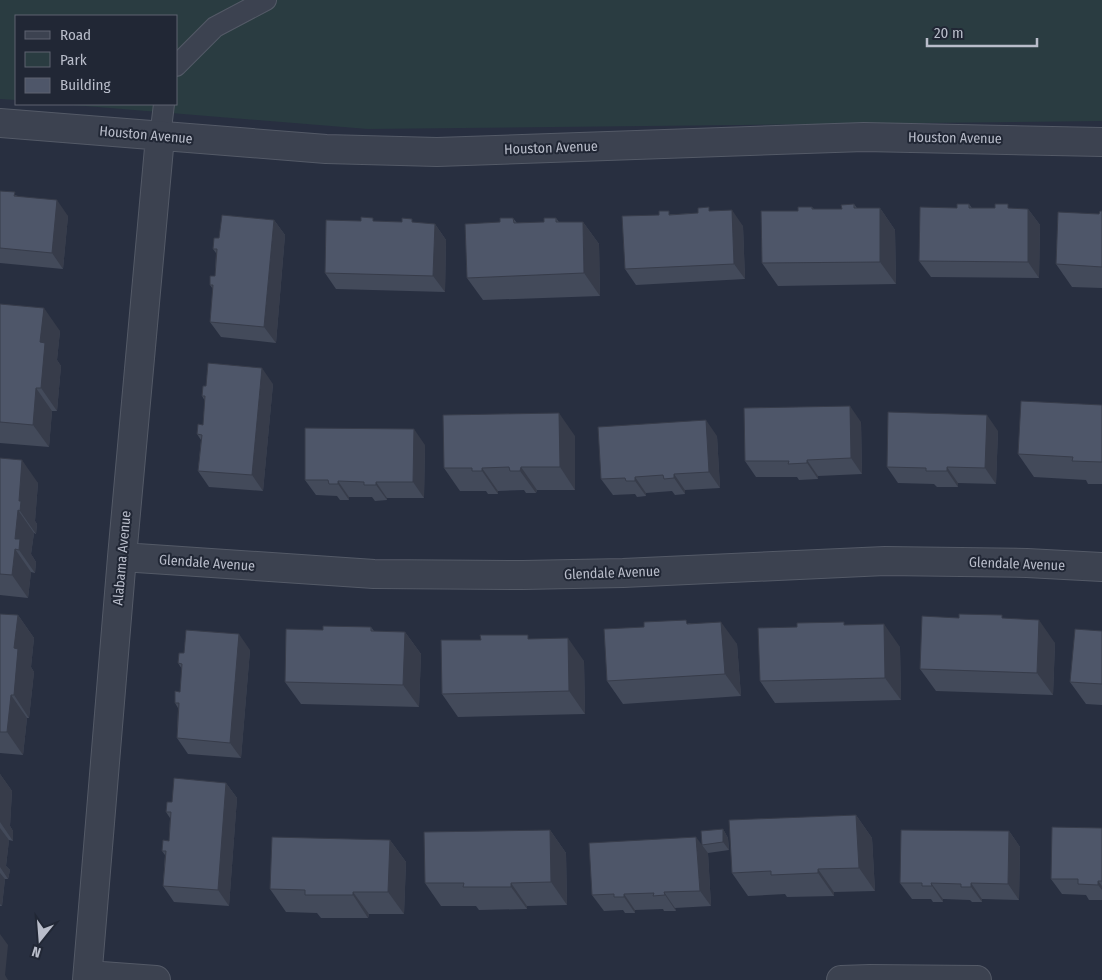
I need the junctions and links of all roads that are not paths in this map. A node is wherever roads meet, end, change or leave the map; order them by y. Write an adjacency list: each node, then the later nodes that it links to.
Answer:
1 (266, 0): 2 (lane)
2 (178, 64)
3 (164, 105): 5 (lane)
4 (0, 123): 5 (street, Houston Avenue)
5 (160, 137): 6 (street, Houston Avenue); 7 (street, Alabama Avenue)
6 (1102, 142)
7 (122, 558): 8 (street, Glendale Avenue); 9 (street, Alabama Avenue)
8 (1102, 567)
9 (88, 977): 10 (street)
10 (156, 980)
11 (841, 980): 12 (street)
12 (977, 980)

